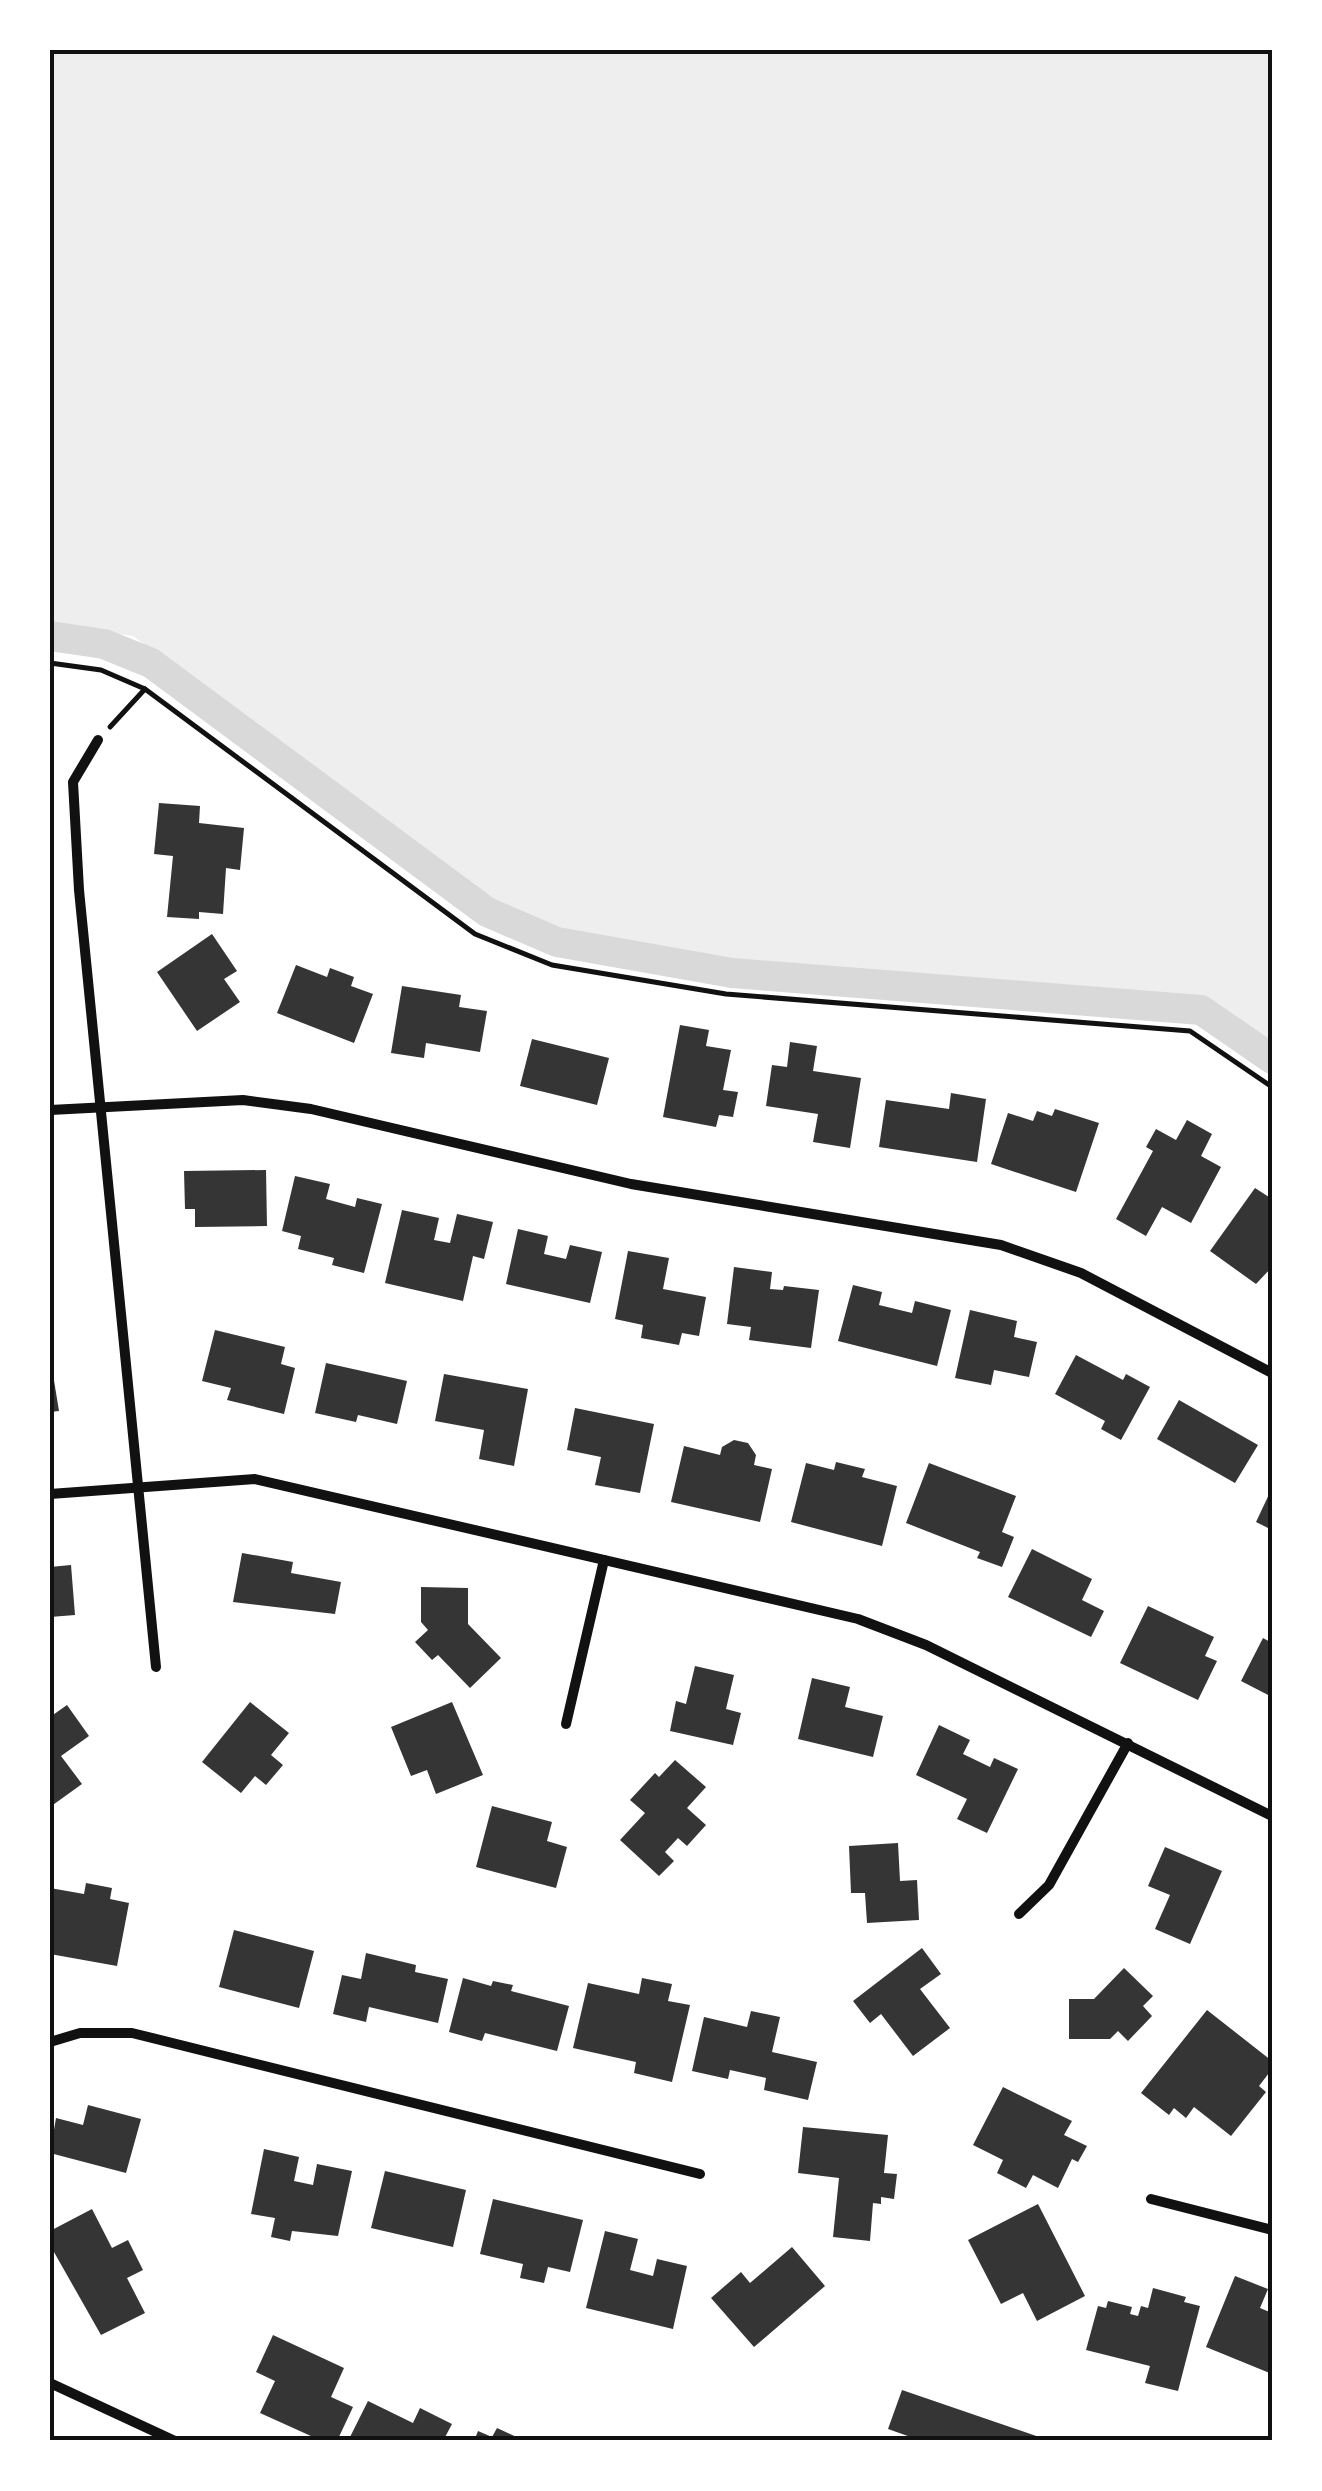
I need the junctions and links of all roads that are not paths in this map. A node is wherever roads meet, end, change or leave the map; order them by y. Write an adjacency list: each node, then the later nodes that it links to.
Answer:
1 (98, 740): 2 (street)
2 (102, 1105): 3 (street); 4 (street); 5 (street)
3 (50, 1110)
4 (1272, 1373)
5 (135, 1486): 6 (street); 7 (street); 8 (street)
6 (50, 1494)
7 (604, 1560): 9 (street); 10 (street)
8 (156, 1667)
9 (566, 1724)
10 (1128, 1742): 11 (street); 12 (street)
11 (1272, 1816)
12 (1019, 1914)
13 (50, 2042): 14 (street)
14 (700, 2174)
15 (1151, 2200): 16 (street)
16 (1272, 2230)
17 (50, 2383): 18 (street)
18 (175, 2441)

